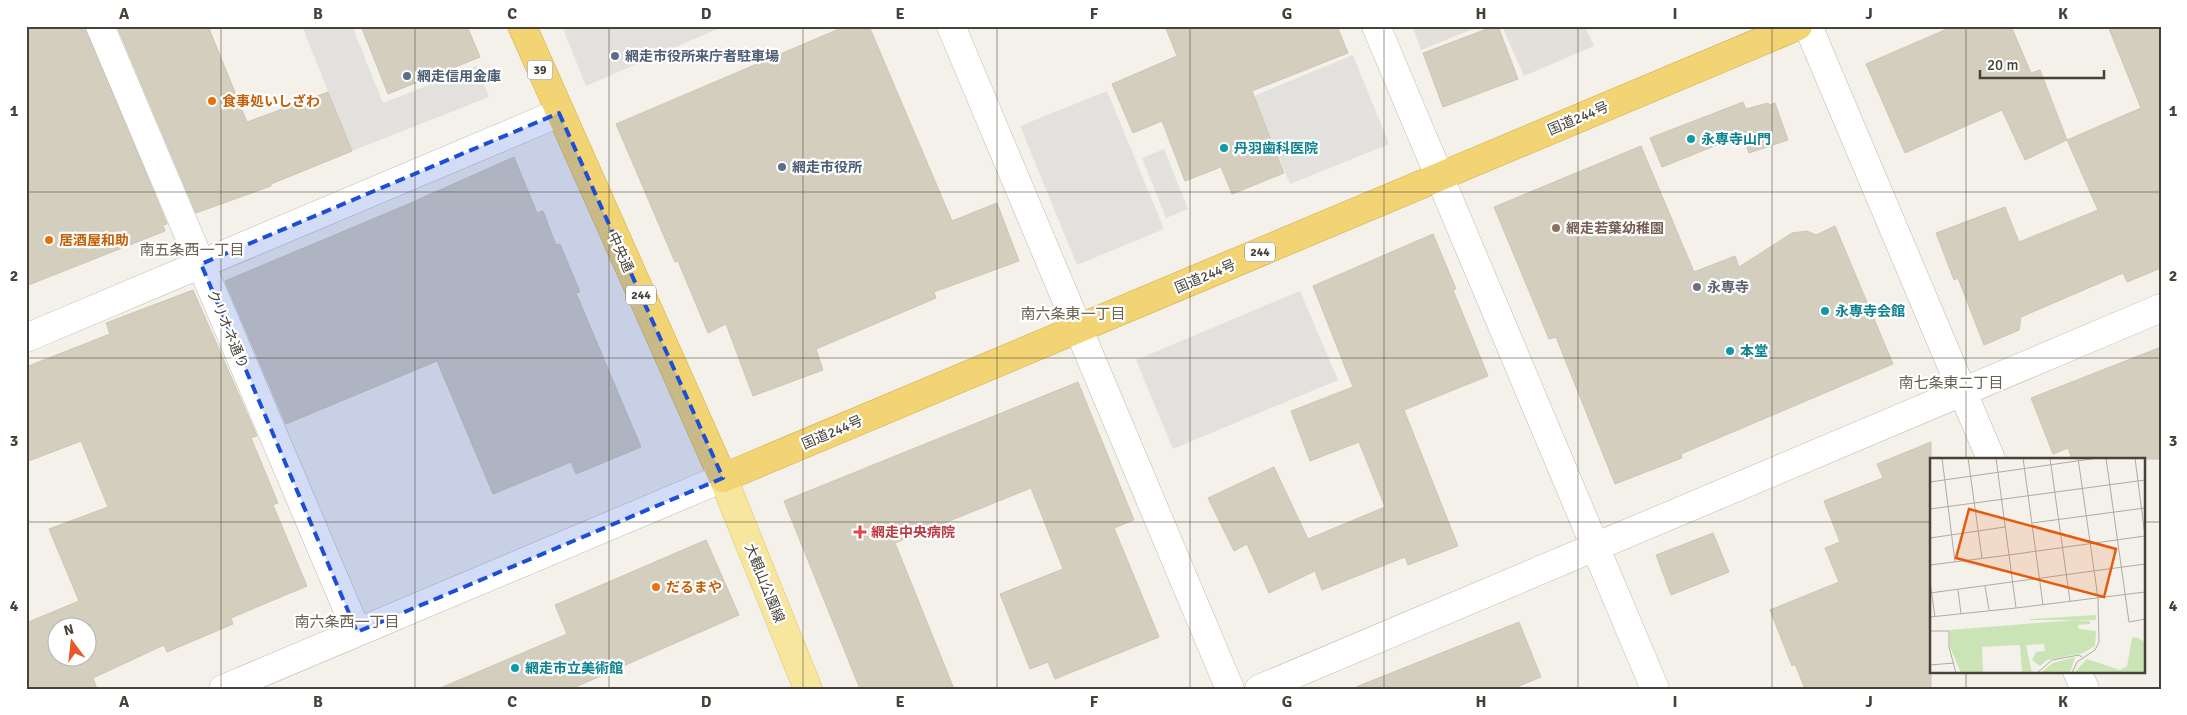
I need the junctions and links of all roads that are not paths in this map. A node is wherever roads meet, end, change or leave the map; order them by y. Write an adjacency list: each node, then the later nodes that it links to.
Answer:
1 (100, 26): 9 (street, クリオネ通り)
2 (522, 26): 7 (highway, 中央通 / 39)
3 (951, 26): 11 (street)
4 (1376, 26): 8 (street)
5 (1798, 26): 8 (highway, 国道244号 / 244)
6 (1808, 26): 13 (street)
7 (559, 113): 9 (street); 15 (highway, 中央通 / 244)
8 (1439, 177): 11 (highway, 国道244号 / 244); 16 (street)
9 (201, 264): 12 (street); 17 (street, クリオネ通り)
10 (2161, 308): 13 (street)
11 (1080, 329): 15 (highway, 国道244号 / 244); 21 (street)
12 (26, 338)
13 (1964, 392): 14 (street); 16 (street)
14 (1991, 458)
15 (723, 478): 17 (street); 20 (main road, 大観山公園線)
16 (1596, 547): 22 (street); 23 (street)
17 (357, 632): 19 (street)
18 (2078, 672): 24 (street)
19 (223, 689)
20 (808, 689)
21 (1230, 689)
22 (1259, 689)
23 (1655, 689)
24 (2085, 689)

